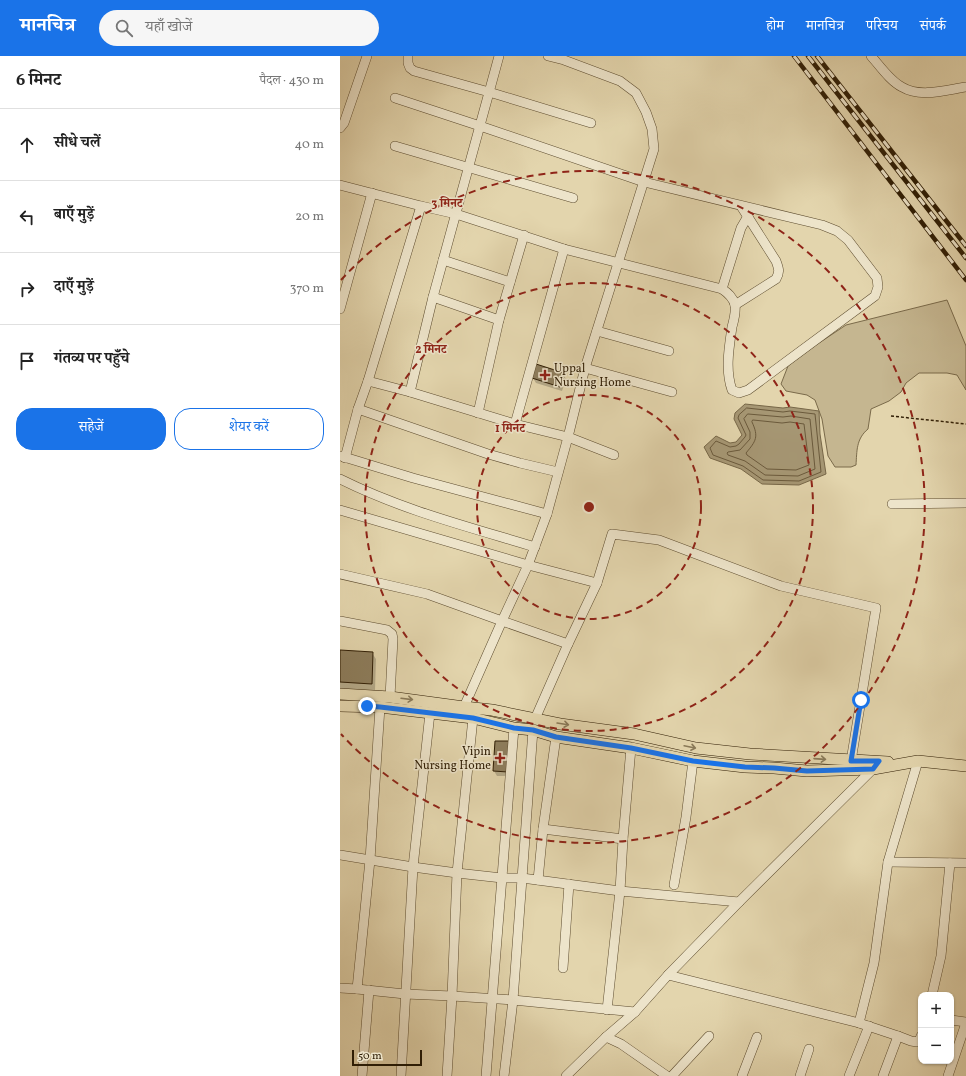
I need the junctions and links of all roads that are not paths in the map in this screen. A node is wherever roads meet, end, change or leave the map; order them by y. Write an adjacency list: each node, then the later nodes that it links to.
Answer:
1 (367, 56): 10 (street)
2 (408, 56): 8 (street)
3 (499, 56): 8 (street)
4 (548, 56): 6 (street)
5 (871, 56): 7 (street)
6 (565, 58): 15 (street)
7 (966, 87)
8 (489, 92): 11 (street); 12 (street)
9 (395, 98): 12 (street)
10 (341, 123)
11 (591, 123)
12 (480, 126): 14 (street); 15 (street)
13 (395, 146): 14 (street)
14 (468, 168): 18 (street); 21 (street)
15 (644, 182): 20 (street); 26 (street)
16 (340, 185): 17 (street)
17 (372, 192): 19 (street); 31 (street)
18 (573, 198)
19 (421, 206): 21 (street); 36 (street)
20 (741, 206): 22 (street); 30 (street)
21 (456, 214): 23 (street); 25 (street)
22 (748, 216): 28 (street); 30 (street)
23 (524, 235): 24 (street); 27 (street)
24 (564, 249): 26 (street); 41 (street)
25 (443, 260): 27 (street); 29 (street)
26 (618, 263): 28 (street); 33 (street)
27 (510, 282): 32 (street)
28 (722, 289): 30 (street)
29 (433, 298): 32 (street); 37 (street)
30 (735, 305)
31 (340, 309)
32 (499, 320): 40 (street)
33 (597, 331): 34 (street); 35 (street)
34 (669, 351)
35 (585, 368): 38 (street); 42 (street)
36 (368, 382): 37 (street); 39 (street)
37 (410, 392): 40 (street)
38 (672, 392)
39 (358, 409): 44 (street); 45 (street)
40 (478, 413): 41 (street)
41 (515, 424): 42 (street)
42 (568, 437): 43 (street); 45 (street)
43 (614, 455)
44 (343, 456): 50 (street)
45 (558, 472): 50 (street)
46 (340, 479): 51 (street)
47 (966, 502): 48 (street)
48 (892, 504)
49 (340, 510): 52 (street)
50 (547, 514): 51 (street)
51 (535, 547): 52 (street)
52 (528, 565): 54 (street); 56 (street)
53 (340, 574): 56 (street)
54 (597, 583): 57 (street); 71 (street)
55 (340, 621): 59 (street)
56 (502, 621): 57 (street); 62 (street)
57 (568, 644): 65 (street)
58 (340, 694): 59 (main road)
59 (390, 697): 62 (main road, one-way to 62)
60 (340, 706): 61 (main road)
61 (380, 707): 63 (main road); 78 (street)
62 (464, 707): 65 (main road)
63 (430, 713): 64 (main road); 82 (street)
64 (473, 718): 66 (main road); 83 (street)
65 (535, 719): 71 (main road, one-way to 71)
66 (514, 728): 67 (main road); 84 (street)
67 (533, 730): 68 (main road); 85 (street)
68 (556, 737): 69 (main road); 75 (street)
69 (631, 748): 70 (main road); 76 (street)
70 (693, 761): 73 (main road); 88 (street)
71 (851, 761): 73 (main road)
72 (918, 761): 73 (main road); 74 (main road); 79 (street)
73 (876, 765): 90 (street)
74 (966, 766)
75 (543, 829): 76 (street); 86 (street)
76 (623, 839): 89 (street)
77 (340, 855): 78 (street)
78 (370, 860): 82 (street); 94 (street)
79 (888, 862): 80 (street); 104 (street)
80 (950, 863): 81 (street); 96 (street)
81 (966, 863)
82 (413, 867): 83 (street); 97 (street)
83 (457, 873): 84 (street); 98 (street)
84 (502, 878): 85 (street); 99 (street)
85 (522, 878): 86 (street); 100 (street)
86 (538, 880): 87 (street)
87 (569, 884): 89 (street); 91 (street)
88 (674, 885)
89 (620, 890): 90 (street); 101 (street)
90 (739, 902): 92 (street)
91 (563, 968)
92 (668, 975): 102 (street); 104 (street)
93 (340, 988): 94 (street)
94 (357, 989): 95 (street)
95 (369, 990): 97 (street); 113 (street)
96 (933, 992)
97 (405, 994): 98 (street); 114 (street)
98 (452, 996): 99 (street); 115 (street)
99 (492, 999): 100 (street); 116 (street)
100 (513, 1000): 101 (street); 117 (street)
101 (607, 1010): 102 (street)
102 (635, 1012): 109 (street)
103 (954, 1021): 105 (street)
104 (859, 1023): 106 (street)
105 (966, 1023): 125 (street)
106 (869, 1026): 108 (street); 123 (street)
107 (709, 1036): 120 (street)
108 (898, 1036): 111 (street); 124 (street)
109 (606, 1037): 118 (street); 119 (street)
110 (757, 1037): 121 (street)
111 (918, 1041)
112 (810, 1049): 122 (street)
113 (362, 1076)
114 (401, 1076)
115 (447, 1076)
116 (486, 1076)
117 (504, 1076)
118 (566, 1076)
119 (667, 1076)
120 (672, 1076)
121 (742, 1076)
122 (800, 1076)
123 (849, 1076)
124 (883, 1076)
125 (948, 1076)

